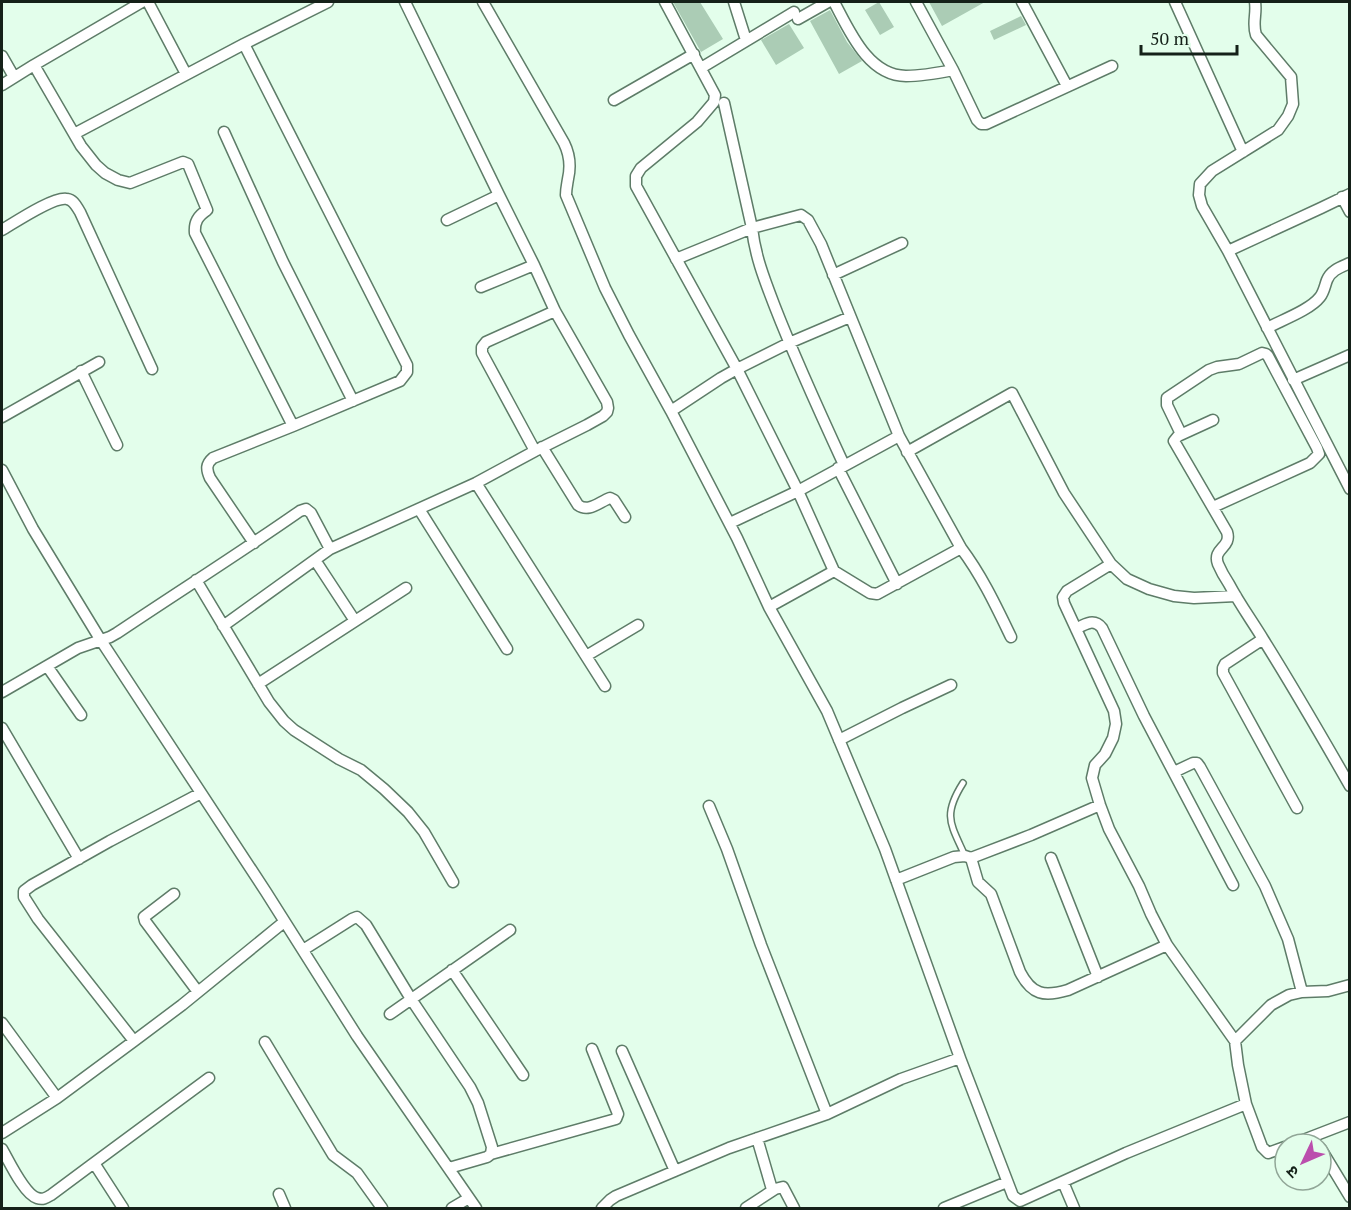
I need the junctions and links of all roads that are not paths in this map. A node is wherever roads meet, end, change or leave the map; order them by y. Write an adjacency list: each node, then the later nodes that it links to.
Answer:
1 (142, 2): 18 (street)
2 (148, 2): 22 (street)
3 (328, 2): 15 (street)
4 (405, 2): 31 (street)
5 (483, 2): 55 (street)
6 (665, 2): 16 (street)
7 (734, 2): 14 (street)
8 (828, 2): 14 (street)
9 (834, 2): 21 (street)
10 (916, 2): 21 (street)
11 (1022, 2): 25 (street)
12 (1175, 2): 30 (street)
13 (1255, 2): 30 (street)
14 (746, 40): 20 (street)
15 (244, 44): 22 (street); 54 (street)
16 (694, 54): 20 (street); 26 (street)
17 (2, 56): 23 (street)
18 (34, 65): 23 (street); 29 (street)
19 (1112, 66): 25 (street)
20 (701, 68): 39 (street)
21 (953, 70): 25 (street)
22 (186, 74): 29 (street)
23 (14, 77): 24 (street)
24 (2, 85)
25 (1067, 87)
26 (614, 100)
27 (724, 103): 35 (street)
28 (224, 132): 54 (street)
29 (74, 134): 59 (street)
30 (1243, 152): 38 (street)
31 (499, 195): 34 (street); 41 (street)
32 (1346, 196): 33 (street); 38 (street)
33 (1350, 212)
34 (447, 220)
35 (752, 228): 39 (street); 42 (street); 47 (street)
36 (2, 230): 50 (street)
37 (902, 243): 42 (street)
38 (1228, 251): 46 (street)
39 (676, 259): 51 (street)
40 (1350, 263): 46 (street)
41 (534, 265): 43 (street); 44 (street)
42 (833, 275): 45 (street)
43 (481, 287)
44 (555, 311): 63 (street); 63 (street)
45 (850, 317): 47 (street); 61 (street)
46 (1267, 328): 53 (street)
47 (789, 343): 51 (street); 65 (street)
48 (1350, 355): 53 (street)
49 (99, 362): 52 (street)
50 (152, 369)
51 (738, 369): 55 (street); 69 (street)
52 (81, 372): 57 (street); 62 (street)
53 (1293, 380): 56 (street)
54 (354, 401): 59 (street)
55 (671, 411): 73 (street)
56 (1304, 413): 60 (street); 68 (street); 70 (street)
57 (2, 417)
58 (1213, 420): 60 (street)
59 (293, 426): 74 (street)
60 (1181, 434): 70 (street)
61 (899, 436): 64 (street); 65 (street)
62 (117, 445)
63 (539, 449): 67 (street); 72 (street)
64 (907, 452): 75 (street); 78 (street)
65 (841, 466): 69 (street); 81 (street)
66 (2, 470): 90 (street)
67 (476, 483): 71 (street); 93 (street)
68 (1349, 485)
69 (798, 491): 73 (street); 79 (street)
70 (1213, 507): 83 (street)
71 (419, 509): 76 (street); 92 (street)
72 (625, 517)
73 (730, 523): 84 (street)
74 (254, 543): 76 (street); 80 (street)
75 (962, 548): 81 (street); 89 (street)
76 (330, 549): 77 (street)
77 (315, 560): 85 (street); 87 (street)
78 (1111, 564): 83 (street); 88 (street)
79 (834, 571): 81 (street); 84 (street)
80 (196, 580): 87 (street); 90 (street)
81 (897, 584)
82 (406, 588): 85 (street)
83 (1236, 596): 91 (street)
84 (769, 607): 101 (street)
85 (355, 621): 95 (street)
86 (638, 625): 93 (street)
87 (223, 626): 95 (street)
88 (1076, 629): 102 (street); 106 (street)
89 (1011, 638)
90 (100, 639): 94 (street); 105 (street)
91 (1263, 639): 104 (street); 108 (street)
92 (507, 649)
93 (586, 656): 97 (street)
94 (47, 666): 98 (street); 99 (street)
95 (258, 684): 113 (street)
96 (951, 685): 101 (street)
97 (605, 686)
98 (2, 692)
99 (81, 715)
100 (2, 728): 111 (street)
101 (839, 740): 112 (street)
102 (1174, 772): 114 (street); 124 (street)
103 (963, 783): 109 (lane)
104 (1350, 786)
105 (201, 794): 111 (street); 116 (street)
106 (1100, 805): 109 (street); 118 (street)
107 (709, 806): 138 (street)
108 (1297, 808)
109 (968, 857): 112 (street); 121 (street)
110 (1052, 858): 121 (street)
111 (79, 859): 128 (street)
112 (896, 880): 133 (street)
113 (453, 882)
114 (1233, 885)
115 (174, 894): 123 (street)
116 (284, 922): 119 (street); 123 (street)
117 (510, 930): 120 (street)
118 (1167, 945): 121 (street); 129 (street)
119 (303, 950): 125 (street); 147 (street)
120 (452, 970): 125 (street); 134 (street)
121 (1098, 977)
122 (1350, 985): 124 (street)
123 (198, 992): 128 (street)
124 (1302, 992): 129 (street)
125 (411, 999): 126 (street); 145 (street)
126 (390, 1014)
127 (2, 1023): 136 (street)
128 (134, 1041): 136 (street)
129 (1235, 1041): 137 (street)
130 (265, 1042): 161 (street)
131 (592, 1049): 145 (street)
132 (622, 1052): 149 (street)
133 (960, 1058): 138 (street); 150 (street)
134 (523, 1075)
135 (209, 1078): 146 (street)
136 (57, 1098): 141 (street)
137 (1246, 1104): 144 (street); 151 (street)
138 (826, 1114): 142 (street)
139 (1350, 1122): 140 (street)
140 (1331, 1132)
141 (2, 1133)
142 (757, 1138): 149 (street); 152 (street)
143 (2, 1149): 156 (street)
144 (1273, 1152)
145 (491, 1154): 147 (street)
146 (94, 1163): 156 (street); 159 (street)
147 (449, 1168): 155 (street)
148 (1333, 1169): 154 (street)
149 (675, 1171): 157 (street)
150 (1007, 1182): 151 (street); 167 (street)
151 (1063, 1182): 168 (street)
152 (775, 1189): 165 (street); 166 (street)
153 (279, 1194): 160 (street)
154 (1350, 1197)
155 (469, 1198): 162 (street); 163 (street)
156 (44, 1199): 158 (street)
157 (612, 1204): 164 (street)
158 (34, 1209)
159 (123, 1209)
160 (285, 1209)
161 (382, 1209)
162 (452, 1209)
163 (477, 1209)
164 (602, 1209)
165 (746, 1209)
166 (794, 1209)
167 (944, 1209)
168 (1074, 1209)

